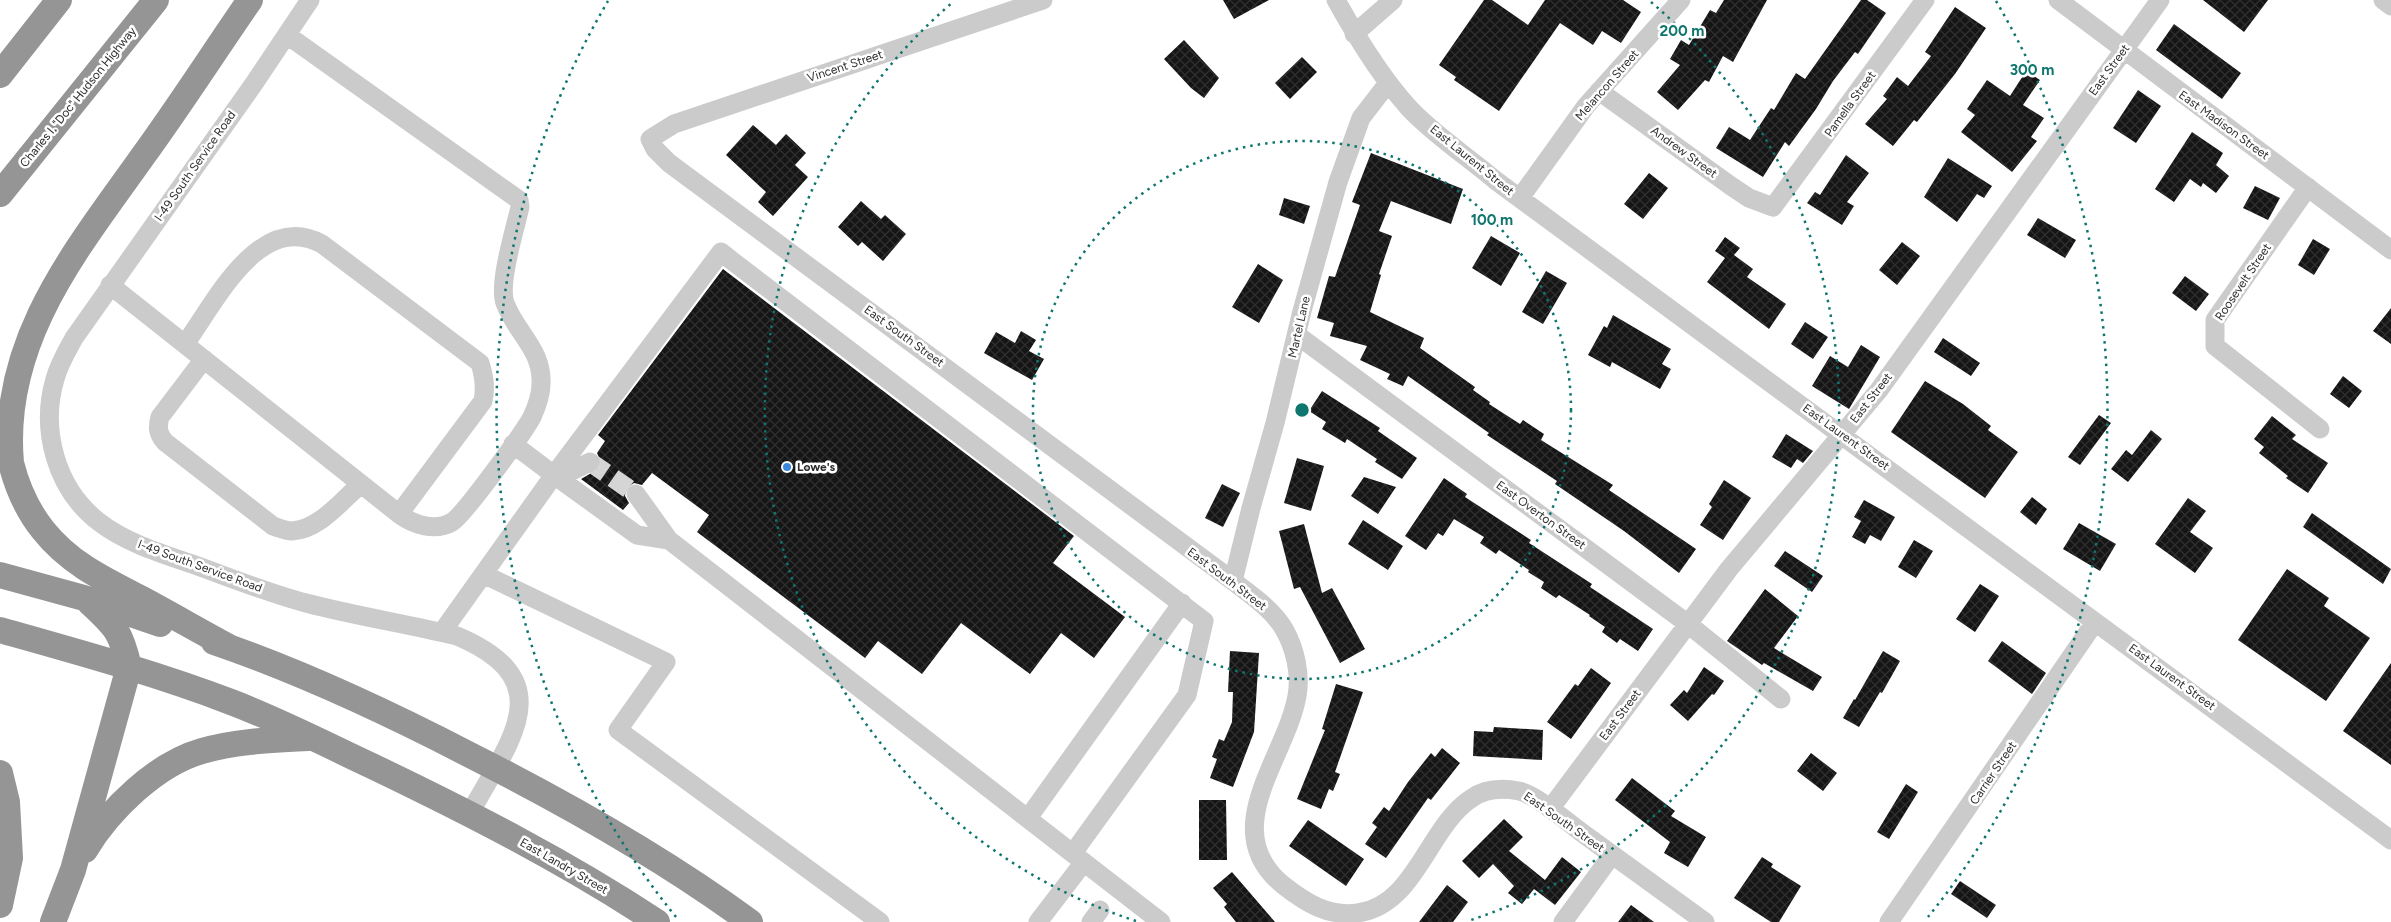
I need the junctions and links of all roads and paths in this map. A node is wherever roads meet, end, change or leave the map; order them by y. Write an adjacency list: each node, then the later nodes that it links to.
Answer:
1 (60, 0): 17 (highway)
2 (156, 0): 22 (highway, Charles I. "Doc" Hudson Highway)
3 (250, 0): 48 (highway)
4 (310, 0): 15 (street, I-49 South Service Road)
5 (1044, 0): 20 (street, Vincent Street)
6 (1336, 0): 14 (street, East Laurent Street)
7 (1393, 0): 14 (street)
8 (1681, 0): 19 (street, Melancon Street)
9 (1925, 0): 24 (street, Pamella Street)
10 (2058, 0): 16 (street, East Madison Street)
11 (2160, 0): 16 (street, East Street)
12 (2383, 0): 13 (street)
13 (2391, 6)
14 (1354, 34): 18 (street, East Laurent Street)
15 (287, 35): 26 (street, I-49 South Service Road); 32 (street)
16 (2124, 49): 21 (street, East Madison Street); 31 (street, East Street)
17 (0, 75)
18 (1388, 83): 23 (street, East Laurent Street); 27 (street, Martel Lane)
19 (1599, 91): 23 (street, Melancon Street); 24 (street, Andrew Street)
20 (650, 139): 41 (street, East South Street)
21 (2308, 187): 25 (street, East Madison Street); 30 (street, Roosevelt Street)
22 (0, 194)
23 (1520, 198): 31 (street, East Laurent Street)
24 (1773, 207)
25 (2391, 250)
26 (110, 285): 28 (street); 47 (street, I-49 South Service Road)
27 (1298, 336): 41 (street, Martel Lane); 45 (street, East Overton Street)
28 (185, 344): 29 (street); 37 (street)
29 (204, 359): 35 (street); 35 (street)
30 (2320, 429)
31 (1842, 434): 44 (street, East Laurent Street); 45 (street, East Street)
32 (513, 444): 34 (street); 37 (street)
33 (590, 462): 34 (street)
34 (556, 477): 38 (street); 40 (street); 43 (street)
35 (361, 484): 37 (street)
36 (636, 494): 38 (street)
37 (399, 514)
38 (669, 540): 56 (street)
39 (0, 575): 42 (highway)
40 (485, 575): 47 (street); 62 (street)
41 (1233, 581): 54 (street, East South Street)
42 (84, 598): 48 (highway); 49 (highway)
43 (1182, 603): 56 (street); 59 (street)
44 (2095, 622): 57 (street, East Laurent Street); 71 (street, Carrier Street)
45 (1688, 624): 50 (street, East Overton Street); 54 (street, East Street)
46 (0, 630): 49 (highway, East Landry Street)
47 (442, 632): 52 (street, I-49 South Service Road)
48 (231, 648): 52 (highway)
49 (129, 667): 51 (highway, East Landry Street); 60 (highway)
50 (1781, 699)
51 (314, 738): 55 (highway, East Landry Street); 60 (highway)
52 (495, 767): 55 (street, I-49 South Service Road); 65 (highway)
53 (0, 772): 61 (highway)
54 (1550, 809): 58 (street, East South Street)
55 (470, 813): 64 (highway, East Landry Street)
56 (1028, 818): 59 (street)
57 (2391, 840)
58 (1612, 854): 69 (street); 70 (street, East South Street)
59 (1078, 857): 67 (street); 68 (street)
60 (73, 870): 63 (highway)
61 (0, 905)
62 (856, 915): 66 (street)
63 (53, 922)
64 (657, 922)
65 (750, 922)
66 (880, 922)
67 (1038, 922)
68 (1161, 922)
69 (1563, 922)
70 (1704, 922)
71 (1890, 922)

